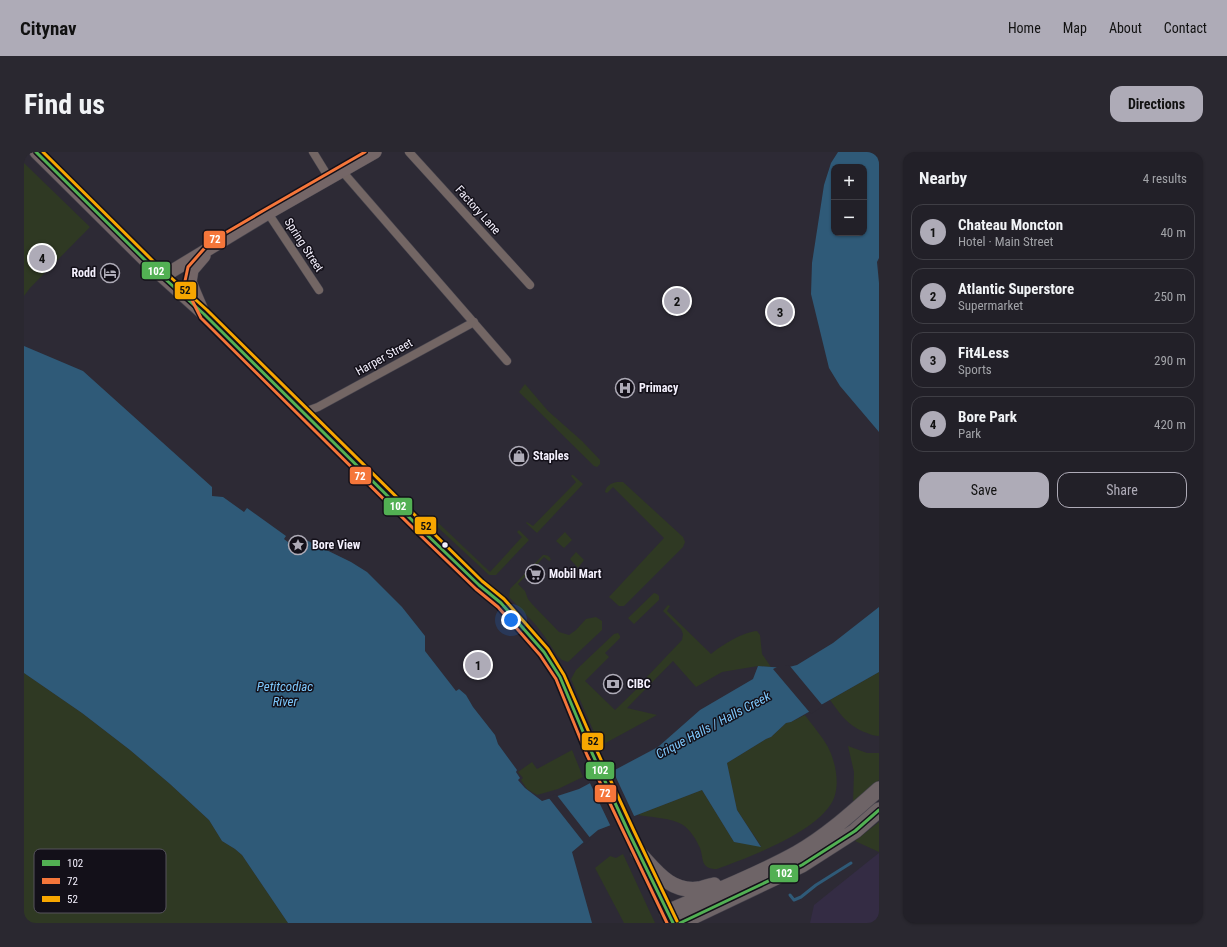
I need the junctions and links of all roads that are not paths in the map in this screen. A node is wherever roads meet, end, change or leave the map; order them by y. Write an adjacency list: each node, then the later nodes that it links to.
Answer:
1 (36, 152): 9 (main road)
2 (313, 152): 6 (street)
3 (375, 152): 5 (main road)
4 (409, 152): 10 (street, Factory Lane)
5 (342, 171): 6 (main road); 13 (street)
6 (329, 178): 7 (main road)
7 (268, 213): 8 (main road); 11 (street, Spring Street)
8 (213, 246): 9 (main road); 12 (main road)
9 (164, 277): 12 (main road)
10 (530, 285)
11 (319, 290)
12 (204, 314): 15 (main road)
13 (474, 322): 14 (street); 15 (street, Harper Street)
14 (507, 361)
15 (304, 412): 18 (main road)
16 (879, 789): 19 (highway)
17 (879, 810): 20 (highway)
18 (638, 852): 19 (highway); 21 (main road)
19 (759, 873): 21 (highway)
20 (728, 900): 22 (highway); 23 (highway)
21 (670, 917)
22 (680, 923)
23 (706, 923)

